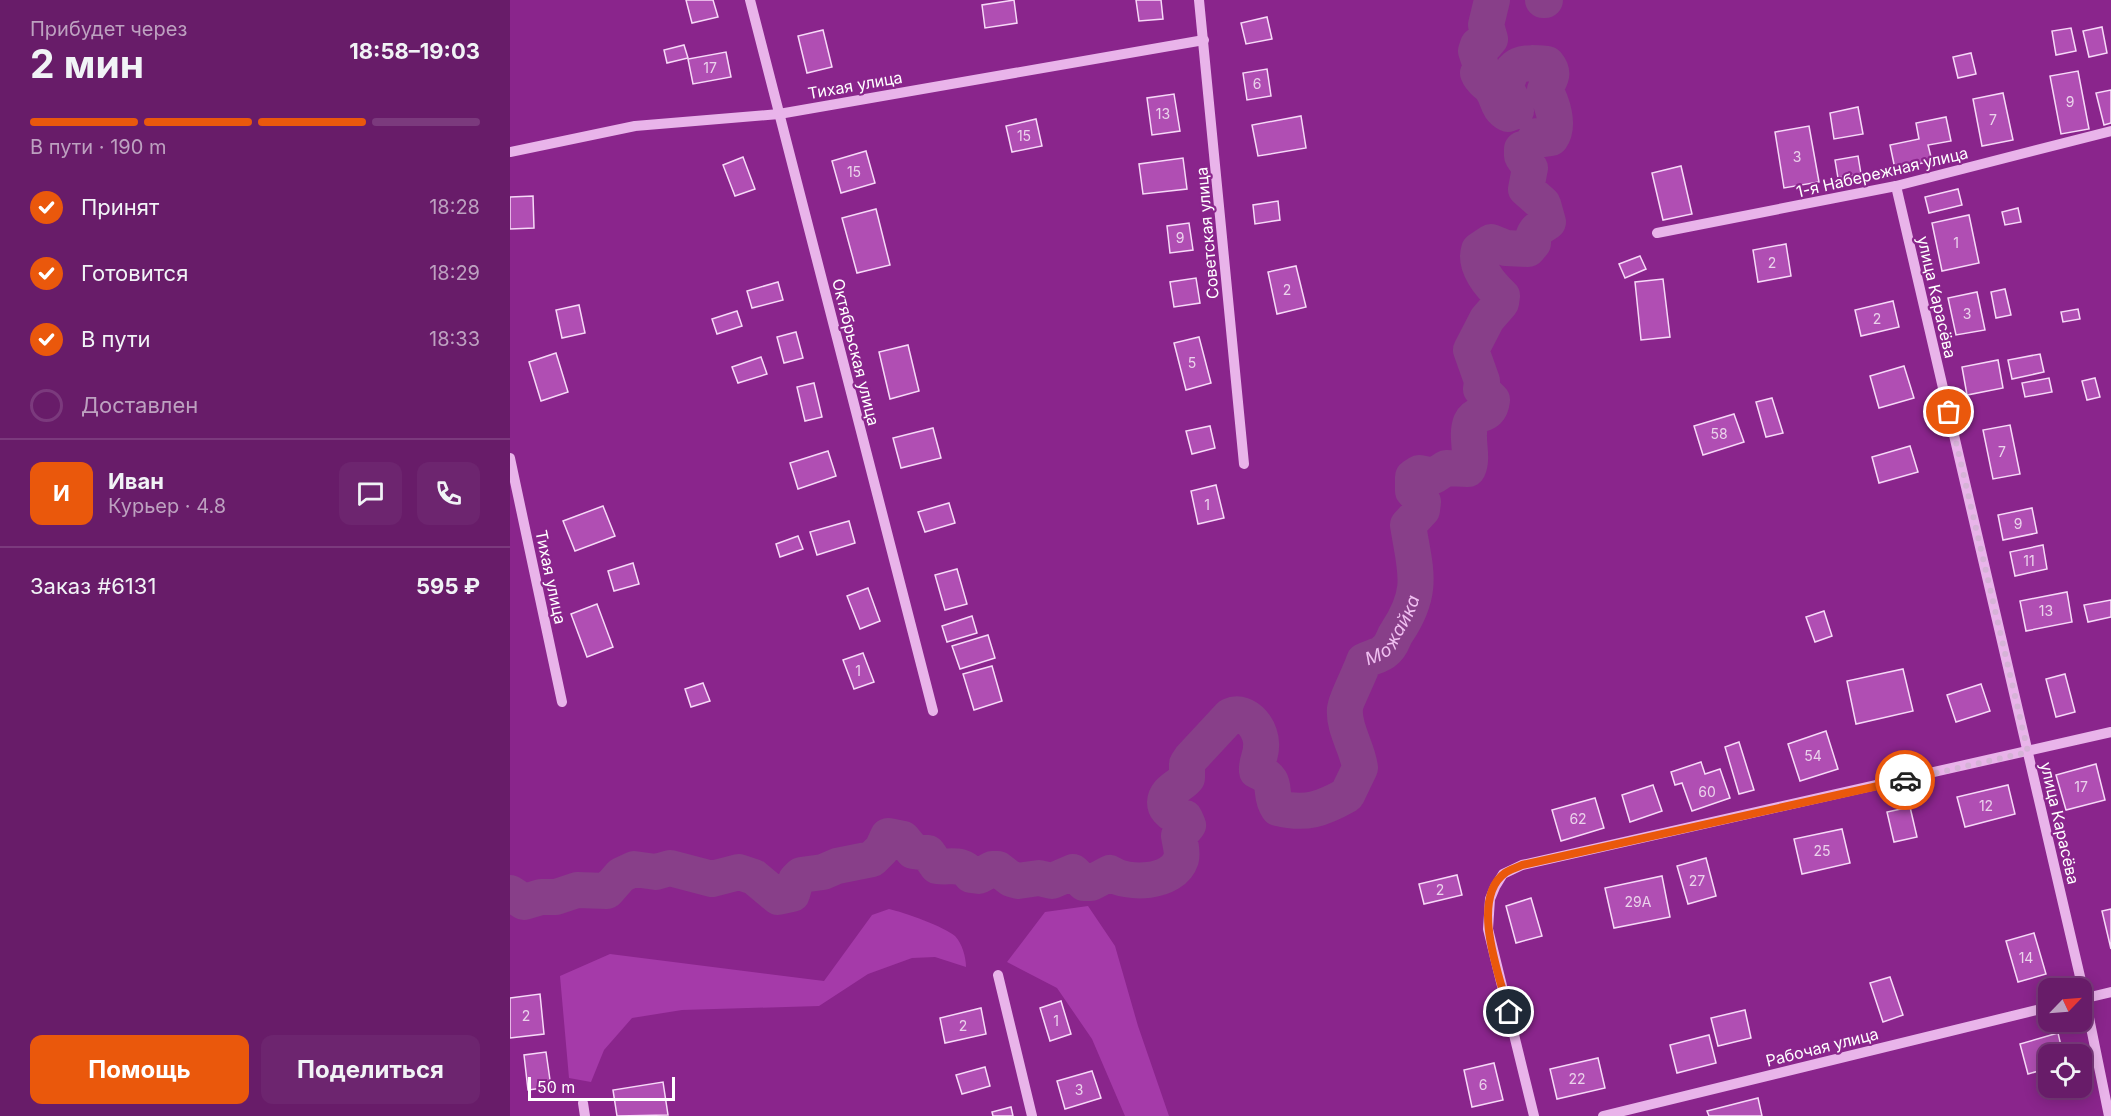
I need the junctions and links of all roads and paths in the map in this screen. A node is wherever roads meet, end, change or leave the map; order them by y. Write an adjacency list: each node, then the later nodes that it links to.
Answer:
1 (750, 0): 4 (street, Октябрьская улица)
2 (1199, 0): 3 (street, Советская улица)
3 (1204, 40): 4 (street, Тихая улица); 10 (street, Советская улица)
4 (779, 114): 6 (street, Тихая улица); 12 (street, Октябрьская улица)
5 (2111, 132): 7 (street, 1-я Набережная улица)
6 (510, 152)
7 (1896, 186): 8 (street, 1-я Набережная улица); 14 (street, улица Карасёва)
8 (1657, 234)
9 (510, 458): 11 (street, Тихая улица)
10 (1244, 464)
11 (562, 702)
12 (933, 711)
13 (2111, 732): 14 (street)
14 (2028, 752): 16 (street, улица Карасёва); 24 (street)
15 (998, 975): 23 (street)
16 (2079, 978)
17 (2111, 992): 18 (street)
18 (2092, 996)
19 (2038, 1010): 25 (street, Рабочая улица)
20 (2090, 1032): 26 (street, улица Карасёва)
21 (583, 1103): 22 (street)
22 (585, 1116)
23 (1032, 1116)
24 (1534, 1116)
25 (1603, 1116)
26 (2109, 1116)

